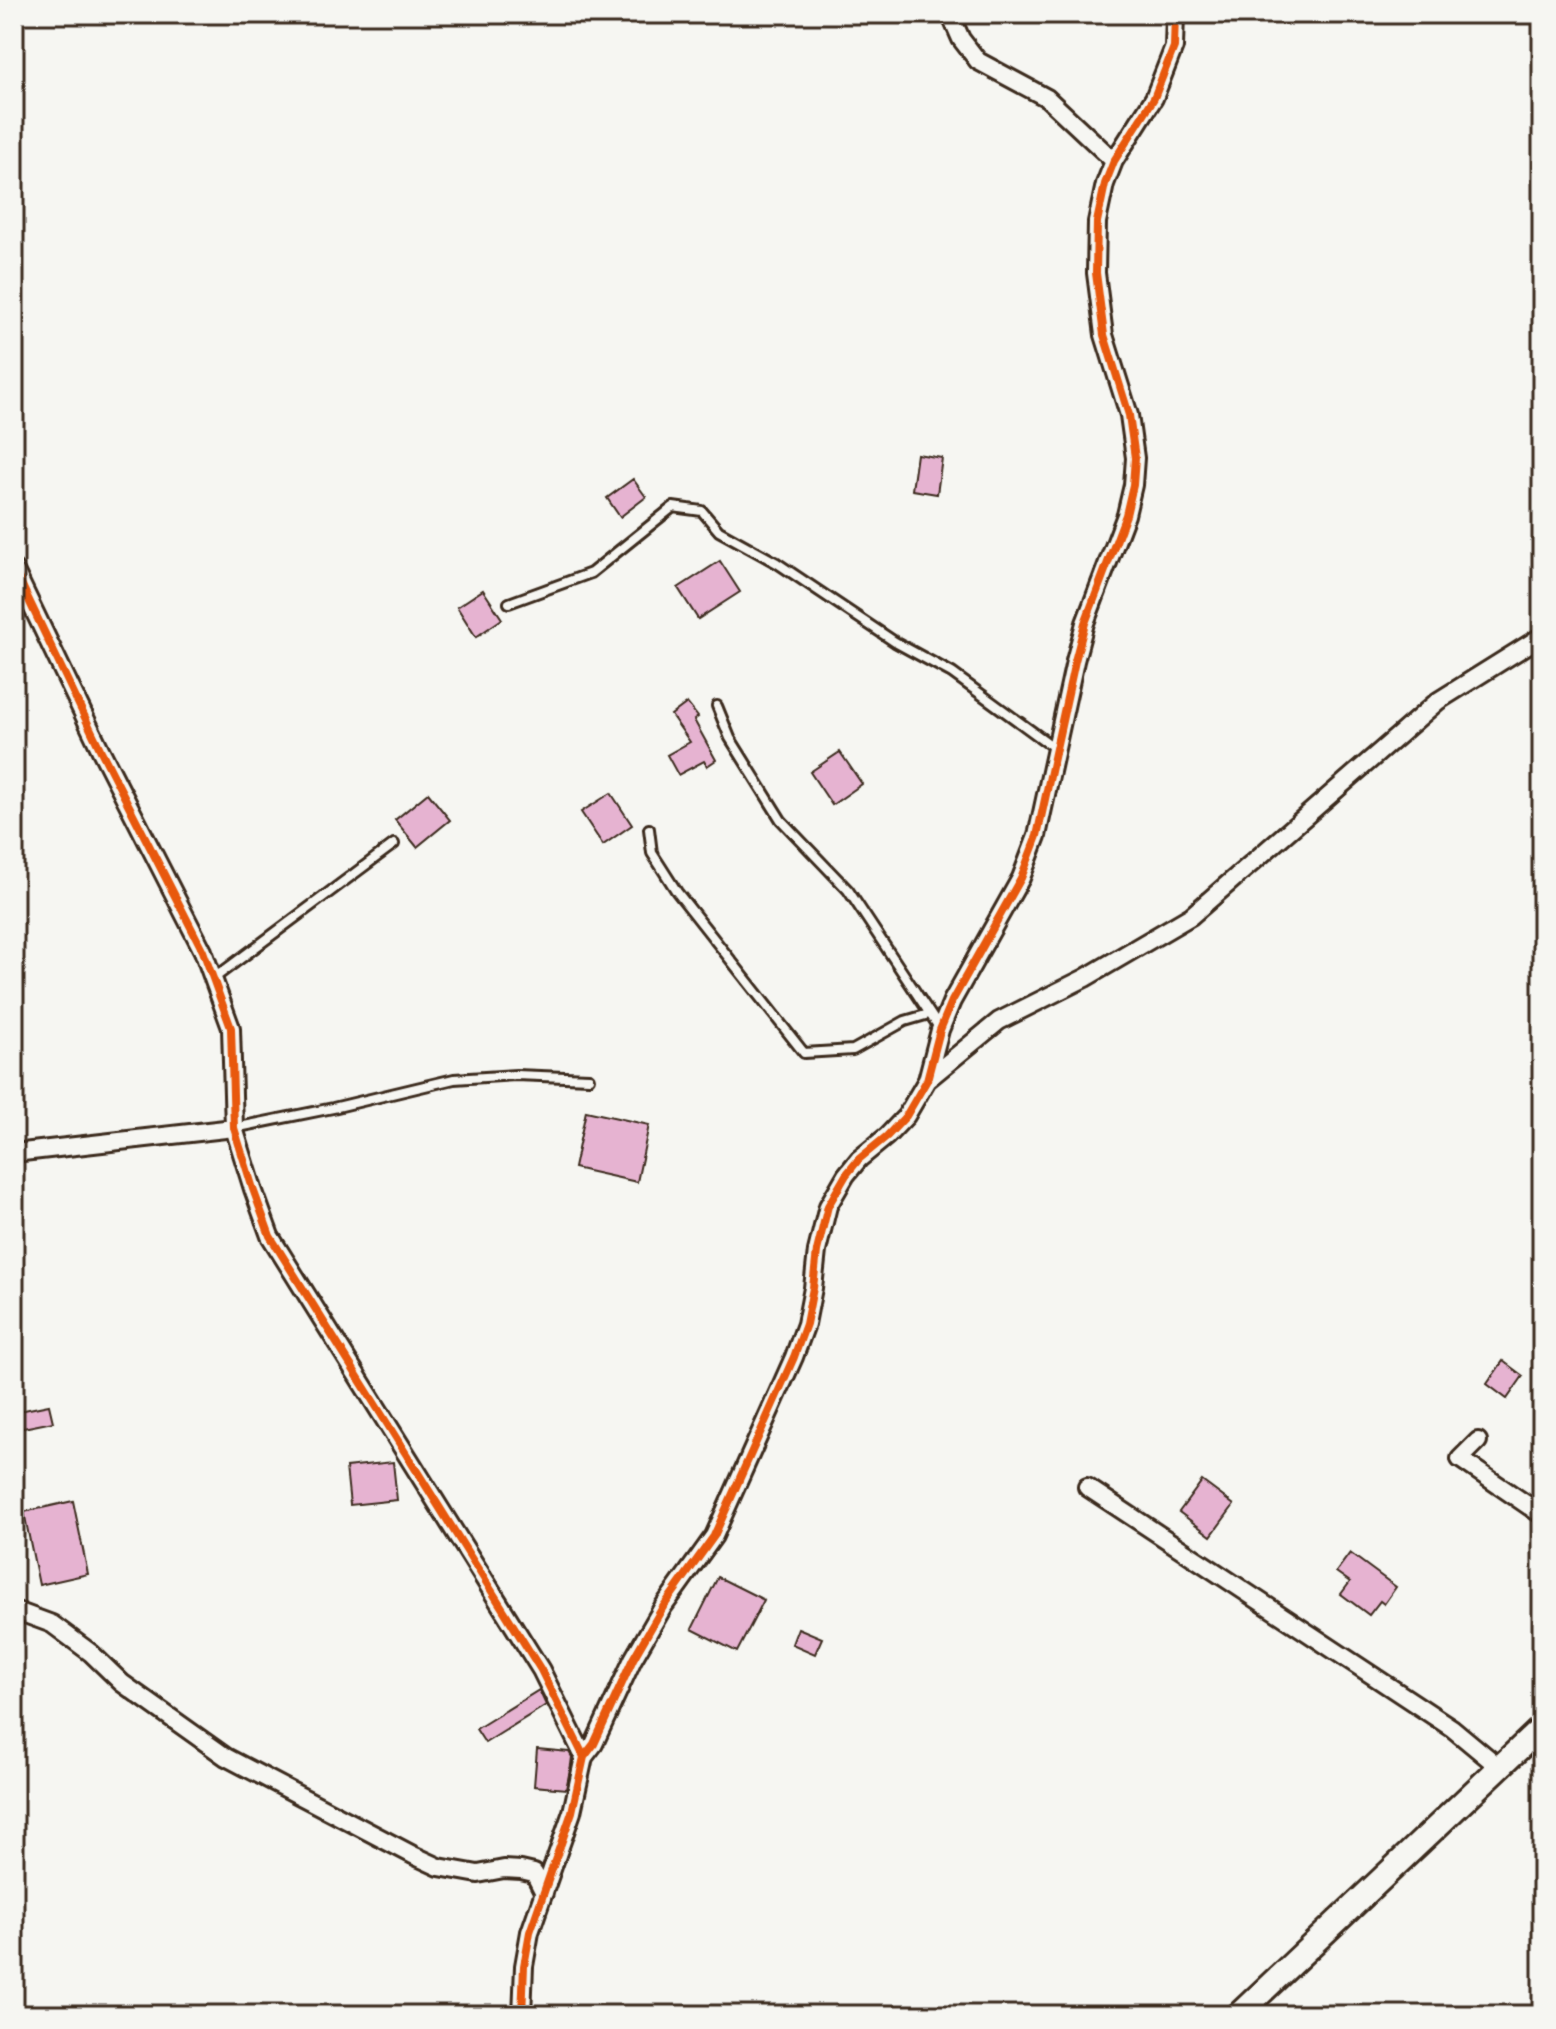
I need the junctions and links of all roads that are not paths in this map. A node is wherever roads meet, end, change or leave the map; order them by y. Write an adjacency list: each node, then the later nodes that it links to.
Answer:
1 (950, 14): 3 (street)
2 (1175, 14): 3 (street)
3 (1114, 161): 8 (street)
4 (14, 569): 11 (street)
5 (509, 603): 8 (lane)
6 (1542, 636): 15 (street)
7 (717, 706): 12 (lane)
8 (1057, 749): 13 (street)
9 (649, 829): 12 (lane)
10 (394, 844): 11 (lane)
11 (213, 979): 16 (street)
12 (929, 1014): 13 (lane)
13 (940, 1030): 15 (street)
14 (589, 1078): 16 (lane)
15 (927, 1080): 23 (street)
16 (234, 1128): 17 (street); 23 (street)
17 (14, 1153)
18 (1478, 1441): 20 (street)
19 (1087, 1487): 24 (street)
20 (1542, 1515)
21 (14, 1610): 25 (street)
22 (1542, 1727): 24 (street)
23 (584, 1757): 25 (street)
24 (1499, 1767): 27 (street)
25 (544, 1893): 26 (street)
26 (522, 2015)
27 (1238, 2015)

